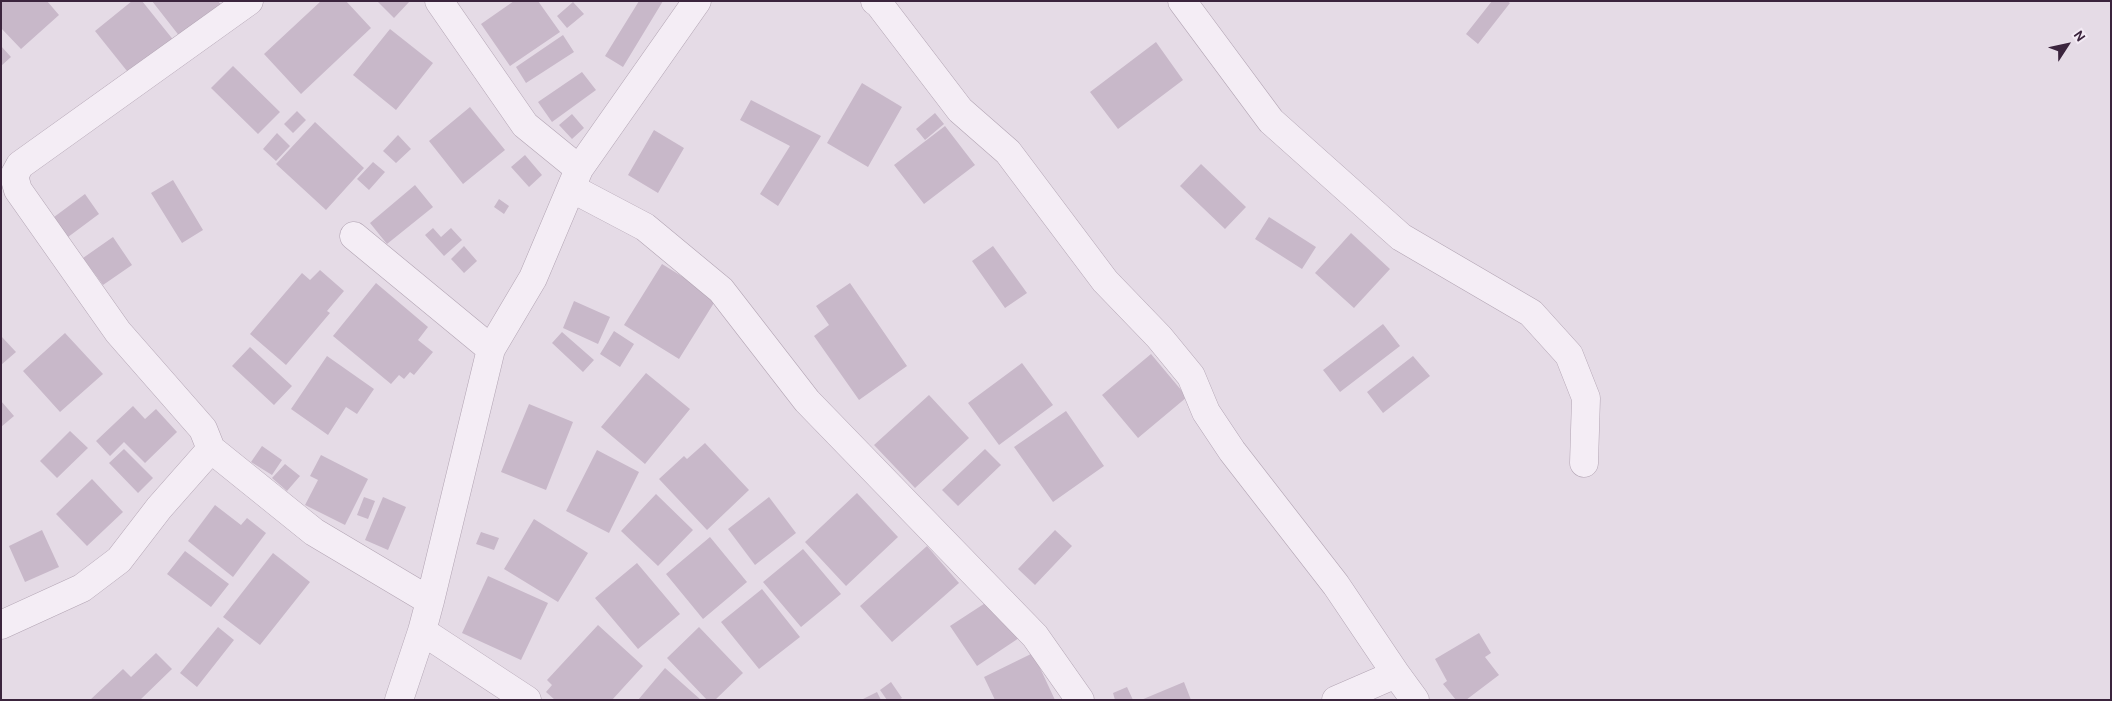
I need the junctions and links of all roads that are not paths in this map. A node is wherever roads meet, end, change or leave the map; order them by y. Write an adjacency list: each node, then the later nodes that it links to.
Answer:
1 (249, 1): 9 (street)
2 (439, 1): 6 (street)
3 (697, 1): 6 (street)
4 (875, 1): 14 (street)
5 (1182, 1): 10 (street)
6 (575, 178): 8 (street); 17 (street)
7 (354, 236): 8 (street)
8 (490, 349): 11 (street)
9 (210, 449): 11 (street); 12 (street)
10 (1584, 464)
11 (430, 600): 13 (street)
12 (1, 625)
13 (422, 631): 15 (street); 16 (street)
14 (1396, 674): 18 (street); 19 (street)
15 (398, 700)
16 (527, 700)
17 (1080, 700)
18 (1336, 700)
19 (1415, 700)

